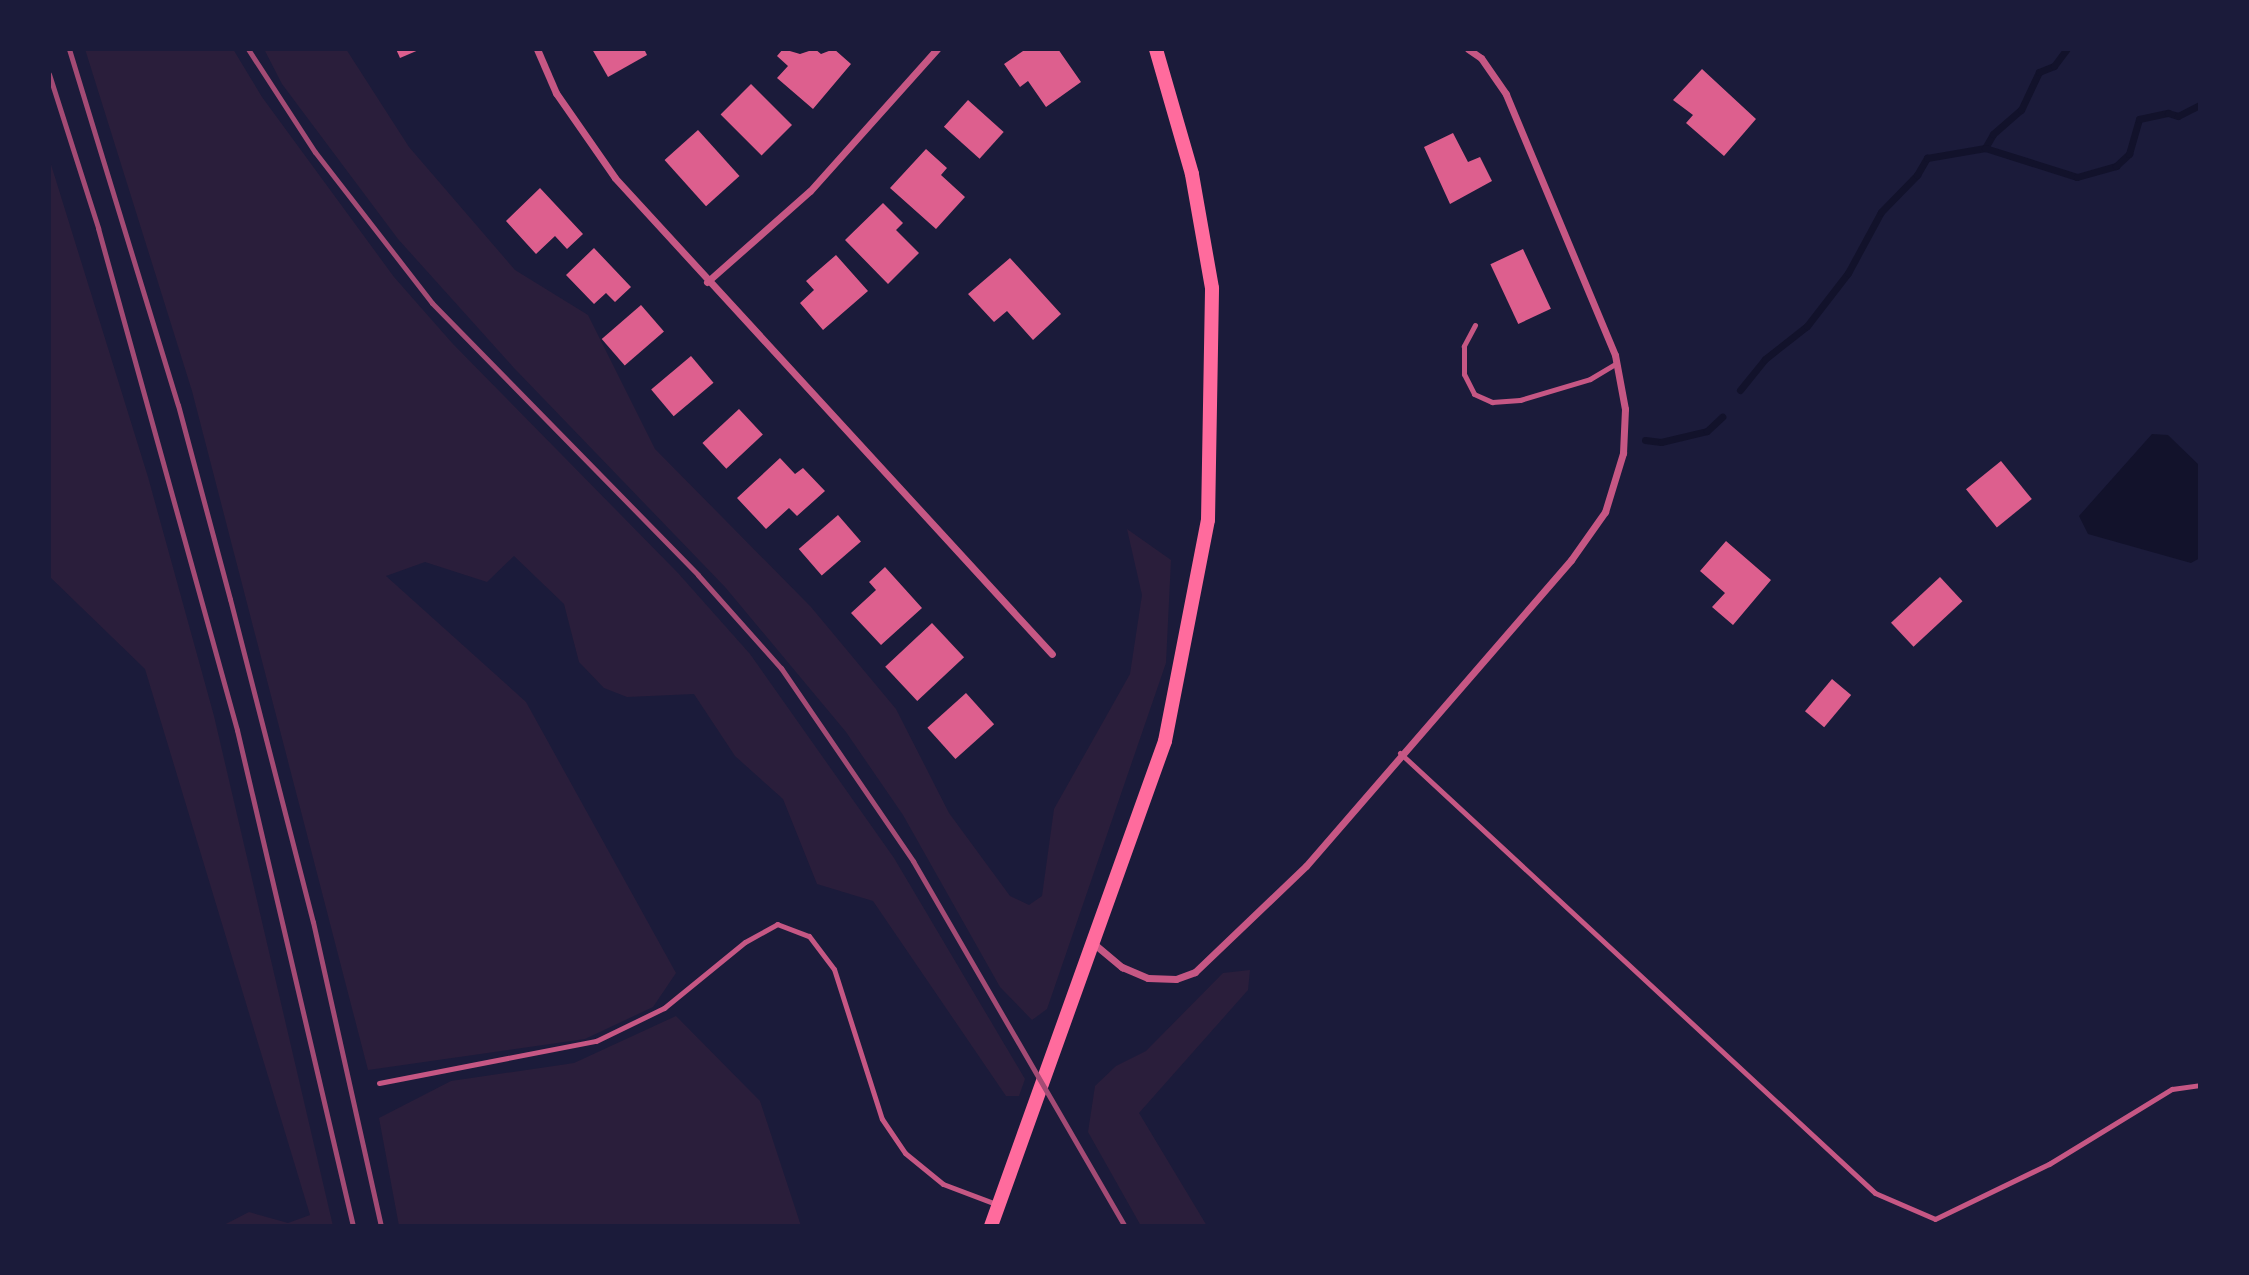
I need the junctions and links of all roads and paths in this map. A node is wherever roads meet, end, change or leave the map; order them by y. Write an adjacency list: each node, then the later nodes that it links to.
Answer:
1 (537, 49): 7 (street)
2 (937, 49): 7 (street)
3 (1156, 49): 12 (main road)
4 (1468, 49): 6 (street)
5 (1486, 49): 6 (street)
6 (1481, 58): 9 (street)
7 (707, 282): 10 (street)
8 (1475, 325): 9 (lane)
9 (1617, 363): 11 (street)
10 (1052, 654)
11 (1400, 753): 12 (street); 14 (lane)
12 (1092, 942): 15 (main road)
13 (379, 1083): 15 (lane)
14 (2200, 1085)
15 (999, 1206): 16 (main road)
16 (991, 1226)

